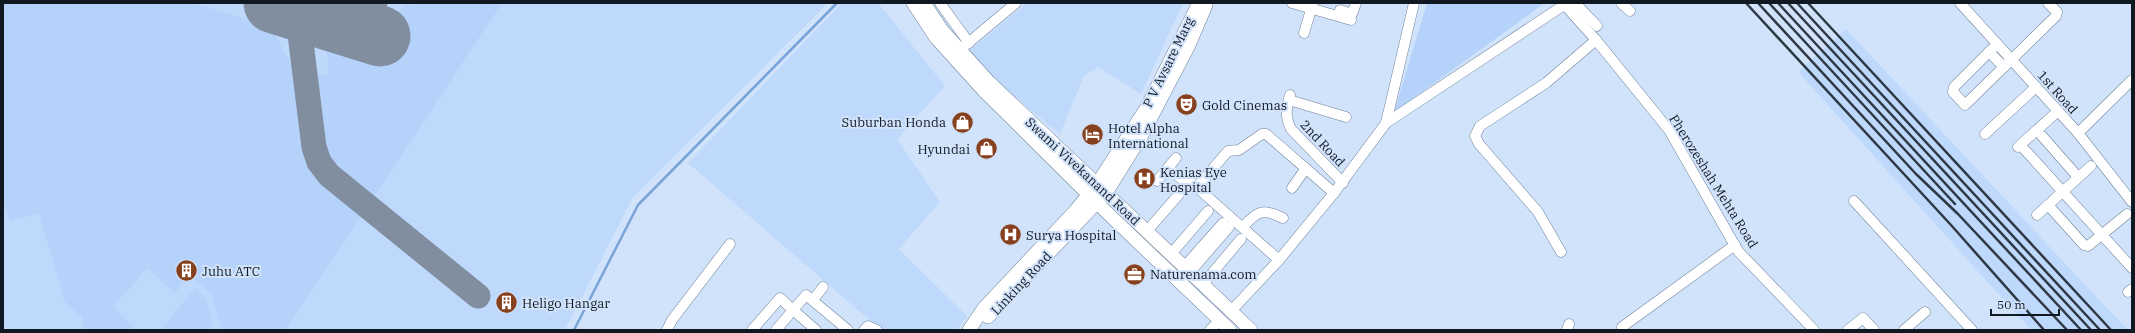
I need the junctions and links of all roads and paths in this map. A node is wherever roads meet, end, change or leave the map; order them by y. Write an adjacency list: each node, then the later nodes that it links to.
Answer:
1 (913, 3): 21 (main road, Swami Vivekanand Road)
2 (924, 3): 21 (main road, Swami Vivekanand Road)
3 (940, 3): 21 (street)
4 (1016, 3): 21 (street)
5 (1214, 3): 14 (street, P V Avsare Marg)
6 (1292, 3): 12 (street)
7 (1356, 3): 12 (street)
8 (1414, 3): 28 (street)
9 (1621, 3): 15 (street)
10 (1960, 3): 20 (street, 1st Road)
11 (2048, 3): 23 (street)
12 (1315, 4): 16 (street); 18 (street)
13 (1567, 4): 17 (street); 19 (street, Pherozeshah Mehta Road); 28 (street)
14 (1197, 10): 41 (main road, P V Avsare Marg)
15 (1630, 12)
16 (1351, 20)
17 (1597, 26)
18 (1304, 33)
19 (1596, 40): 59 (street, Pherozeshah Mehta Road); 61 (street)
20 (1997, 44): 22 (street); 23 (street, 1st Road)
21 (960, 50): 32 (main road, Swami Vivekanand Road)
22 (1989, 52): 23 (street); 23 (street)
23 (2008, 63): 25 (street, 1st Road)
24 (2132, 80): 29 (street)
25 (2036, 87): 26 (street, 1st Road); 30 (street)
26 (2058, 111): 29 (street, 1st Road); 43 (street)
27 (1346, 117): 39 (street, 2nd Road)
28 (1386, 123): 39 (street)
29 (2078, 133): 46 (street, 1st Road)
30 (1986, 134)
31 (2042, 136): 37 (street)
32 (1057, 155): 41 (main road, Swami Vivekanand Road); 45 (main road, Swami Vivekanand Road)
33 (1176, 158): 35 (street)
34 (2091, 166): 37 (street)
35 (1168, 168): 38 (street); 40 (street)
36 (1306, 168): 40 (street); 42 (street); 44 (street)
37 (2078, 177): 43 (street)
38 (1157, 181)
39 (1342, 183): 44 (street)
40 (1192, 186): 54 (street); 55 (street)
41 (1101, 188): 45 (main road, P V Avsare Marg); 55 (main road, Swami Vivekanand Road)
42 (1292, 188)
43 (2063, 191): 48 (street); 56 (street)
44 (1334, 193): 62 (street)
45 (1093, 199): 70 (main road, Linking Road); 72 (main road, Swami Vivekanand Road)
46 (2131, 199)
47 (1854, 201): 89 (street)
48 (2048, 205): 51 (street); 56 (street)
49 (1206, 210): 60 (street)
50 (2127, 214): 56 (street)
51 (2037, 215)
52 (1283, 218): 54 (street)
53 (1226, 225): 64 (street)
54 (1242, 227): 62 (street)
55 (1147, 231): 60 (main road, Swami Vivekanand Road)
56 (2102, 235): 63 (street)
57 (1241, 240): 65 (street)
58 (730, 244): 75 (street)
59 (1735, 245): 74 (street); 85 (street, Pherozeshah Mehta Road)
60 (1170, 252): 64 (main road, Swami Vivekanand Road)
61 (1561, 252)
62 (1279, 260): 69 (street)
63 (2132, 268)
64 (1188, 269): 65 (main road, Swami Vivekanand Road)
65 (1203, 284): 69 (main road, Swami Vivekanand Road)
66 (823, 287): 67 (street)
67 (813, 300): 68 (street); 78 (street)
68 (793, 310): 73 (street); 76 (street); 77 (street)
69 (1232, 311): 84 (main road, Swami Vivekanand Road)
70 (987, 312): 81 (main road, Linking Road); 82 (main road, Linking Road)
71 (1925, 312): 88 (street)
72 (1215, 325): 83 (main road, Swami Vivekanand Road)
73 (779, 329)
74 (1621, 329)
75 (667, 330)
76 (752, 330)
77 (816, 330)
78 (848, 330)
79 (864, 330): 80 (street)
80 (877, 330)
81 (969, 330)
82 (980, 330)
83 (1230, 330)
84 (1251, 330)
85 (1814, 330)
86 (1848, 330): 87 (street)
87 (1874, 330)
88 (1904, 330)
89 (1972, 330)

